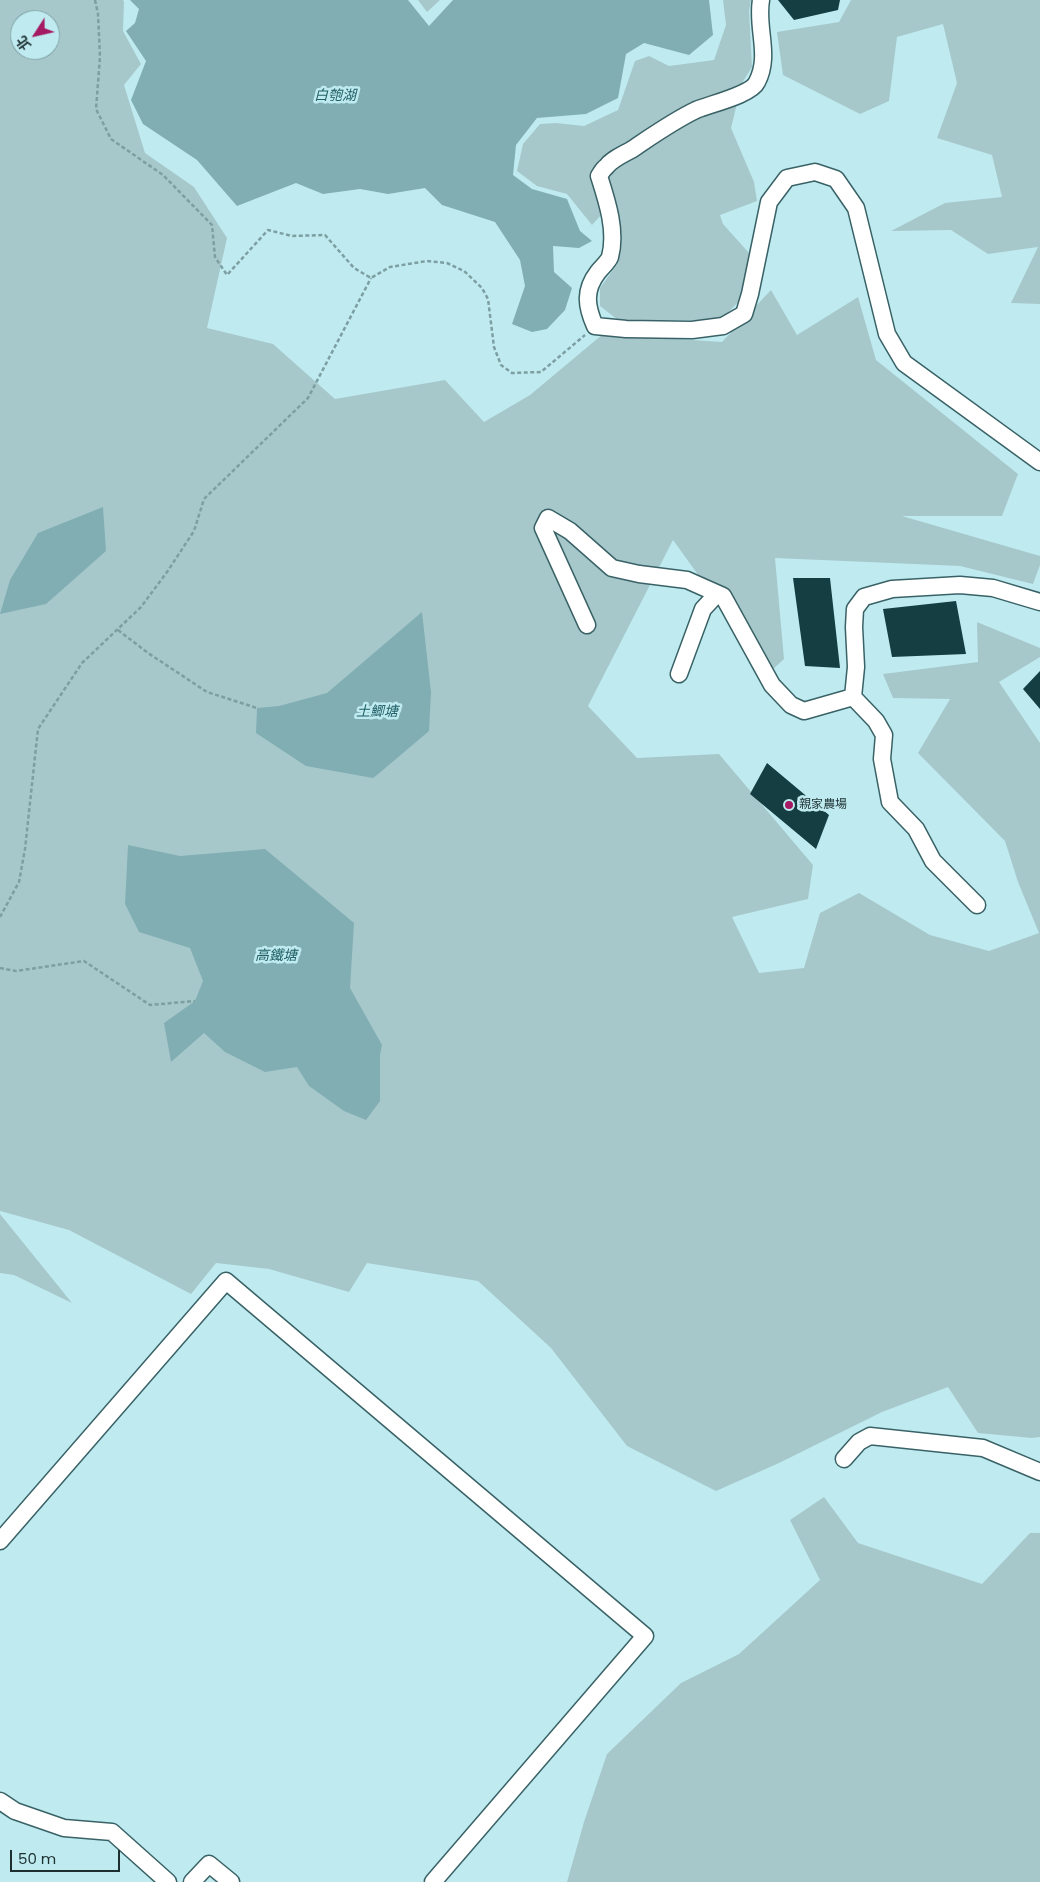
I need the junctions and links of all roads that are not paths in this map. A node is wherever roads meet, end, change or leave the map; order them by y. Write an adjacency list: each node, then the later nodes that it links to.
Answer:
1 (761, 0): 2 (lane)
2 (1040, 462)
3 (717, 594): 5 (lane); 6 (lane); 7 (lane)
4 (1040, 602): 7 (lane)
5 (587, 625)
6 (679, 674)
7 (854, 697): 8 (lane)
8 (977, 905)
9 (844, 1459): 10 (lane)
10 (1040, 1472)
11 (0, 1541): 16 (lane)
12 (0, 1801): 13 (lane)
13 (168, 1882)
14 (192, 1882): 15 (lane)
15 (231, 1882)
16 (433, 1882)

